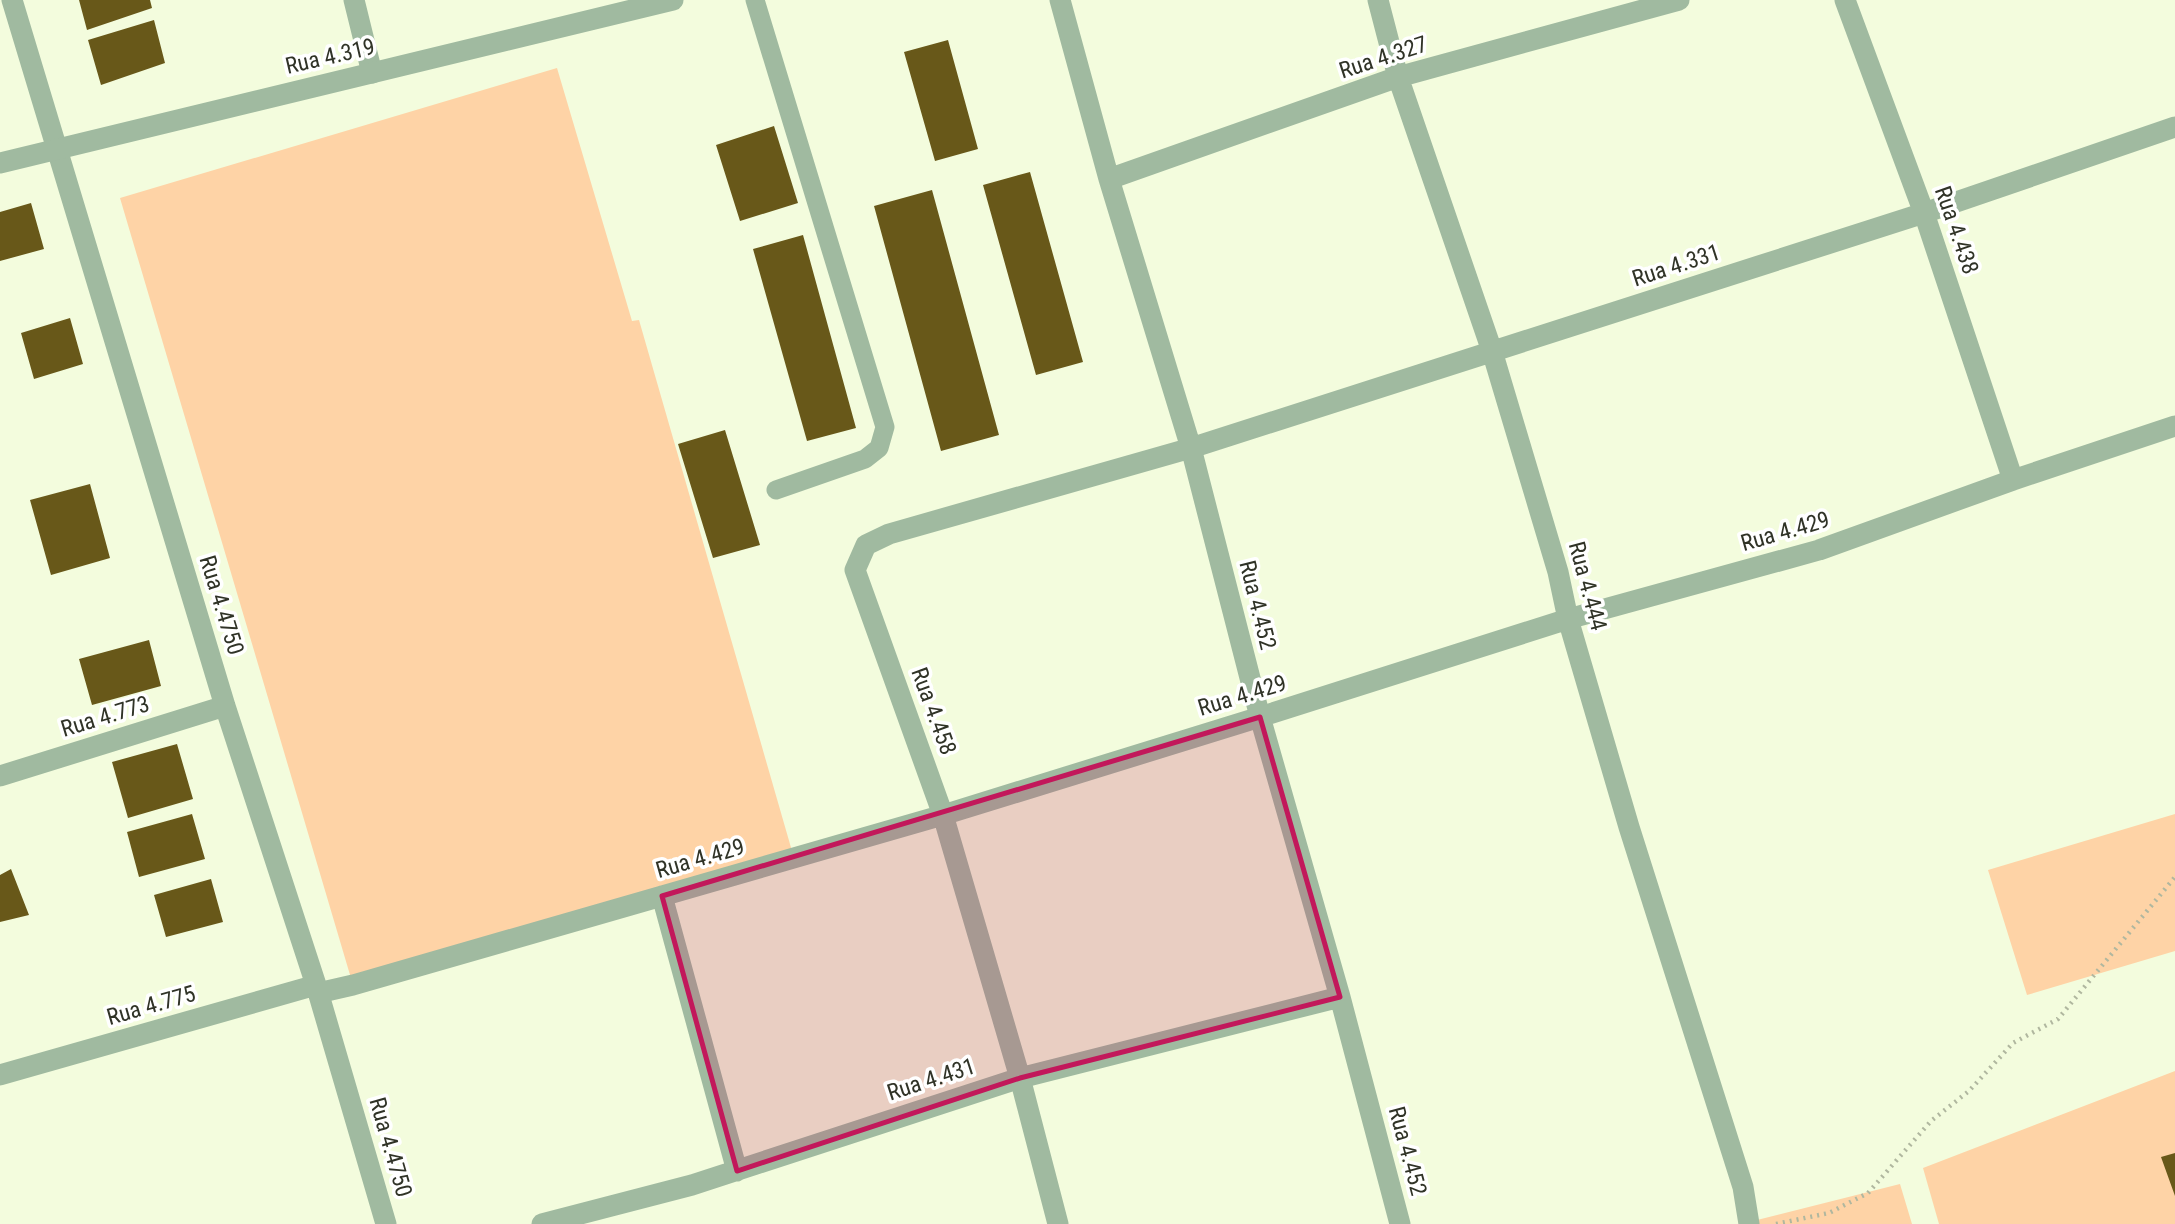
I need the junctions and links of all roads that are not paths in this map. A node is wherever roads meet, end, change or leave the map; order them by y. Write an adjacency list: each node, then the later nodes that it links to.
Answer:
1 (12, 0): 12 (street, Rua 4.4750)
2 (354, 0): 9 (street)
3 (673, 0): 9 (street, Rua 4.319)
4 (755, 0): 20 (lane)
5 (1060, 0): 14 (street, Rua 4.452)
6 (1378, 0): 10 (street, Rua 4.444)
7 (1679, 0): 10 (street, Rua 4.327)
8 (1845, 0): 15 (street, Rua 4.438)
9 (372, 73): 12 (street, Rua 4.319)
10 (1398, 78): 14 (street, Rua 4.327); 16 (street, Rua 4.444)
11 (2175, 127): 15 (street, Rua 4.331)
12 (56, 148): 13 (street, Rua 4.319); 22 (street, Rua 4.4750)
13 (0, 163)
14 (1109, 179): 18 (street, Rua 4.452)
15 (1924, 213): 16 (street, Rua 4.331); 19 (street, Rua 4.438)
16 (1492, 351): 18 (street, Rua 4.331); 21 (street, Rua 4.444)
17 (2175, 426): 19 (street, Rua 4.429)
18 (1191, 448): 23 (street, Rua 4.452); 25 (street, Rua 4.458)
19 (2013, 480): 21 (street, Rua 4.429)
20 (776, 490)
21 (1568, 619): 23 (street, Rua 4.429); 36 (street, Rua 4.444)
22 (225, 706): 24 (street, Rua 4.773); 27 (street, Rua 4.4750)
23 (1260, 717): 25 (street, Rua 4.429); 28 (street, Rua 4.452)
24 (0, 776)
25 (943, 815): 26 (street, Rua 4.429); 30 (street, Rua 4.458)
26 (662, 896): 27 (street, Rua 4.429); 31 (street)
27 (317, 989): 29 (street, Rua 4.775); 32 (street, Rua 4.4750)
28 (1340, 997): 30 (street, Rua 4.431); 35 (street, Rua 4.452)
29 (0, 1075)
30 (1020, 1078): 31 (street, Rua 4.431); 34 (street, Rua 4.458)
31 (737, 1171): 33 (street, Rua 4.431)
32 (386, 1224)
33 (542, 1224)
34 (1058, 1224)
35 (1400, 1224)
36 (1749, 1224)

